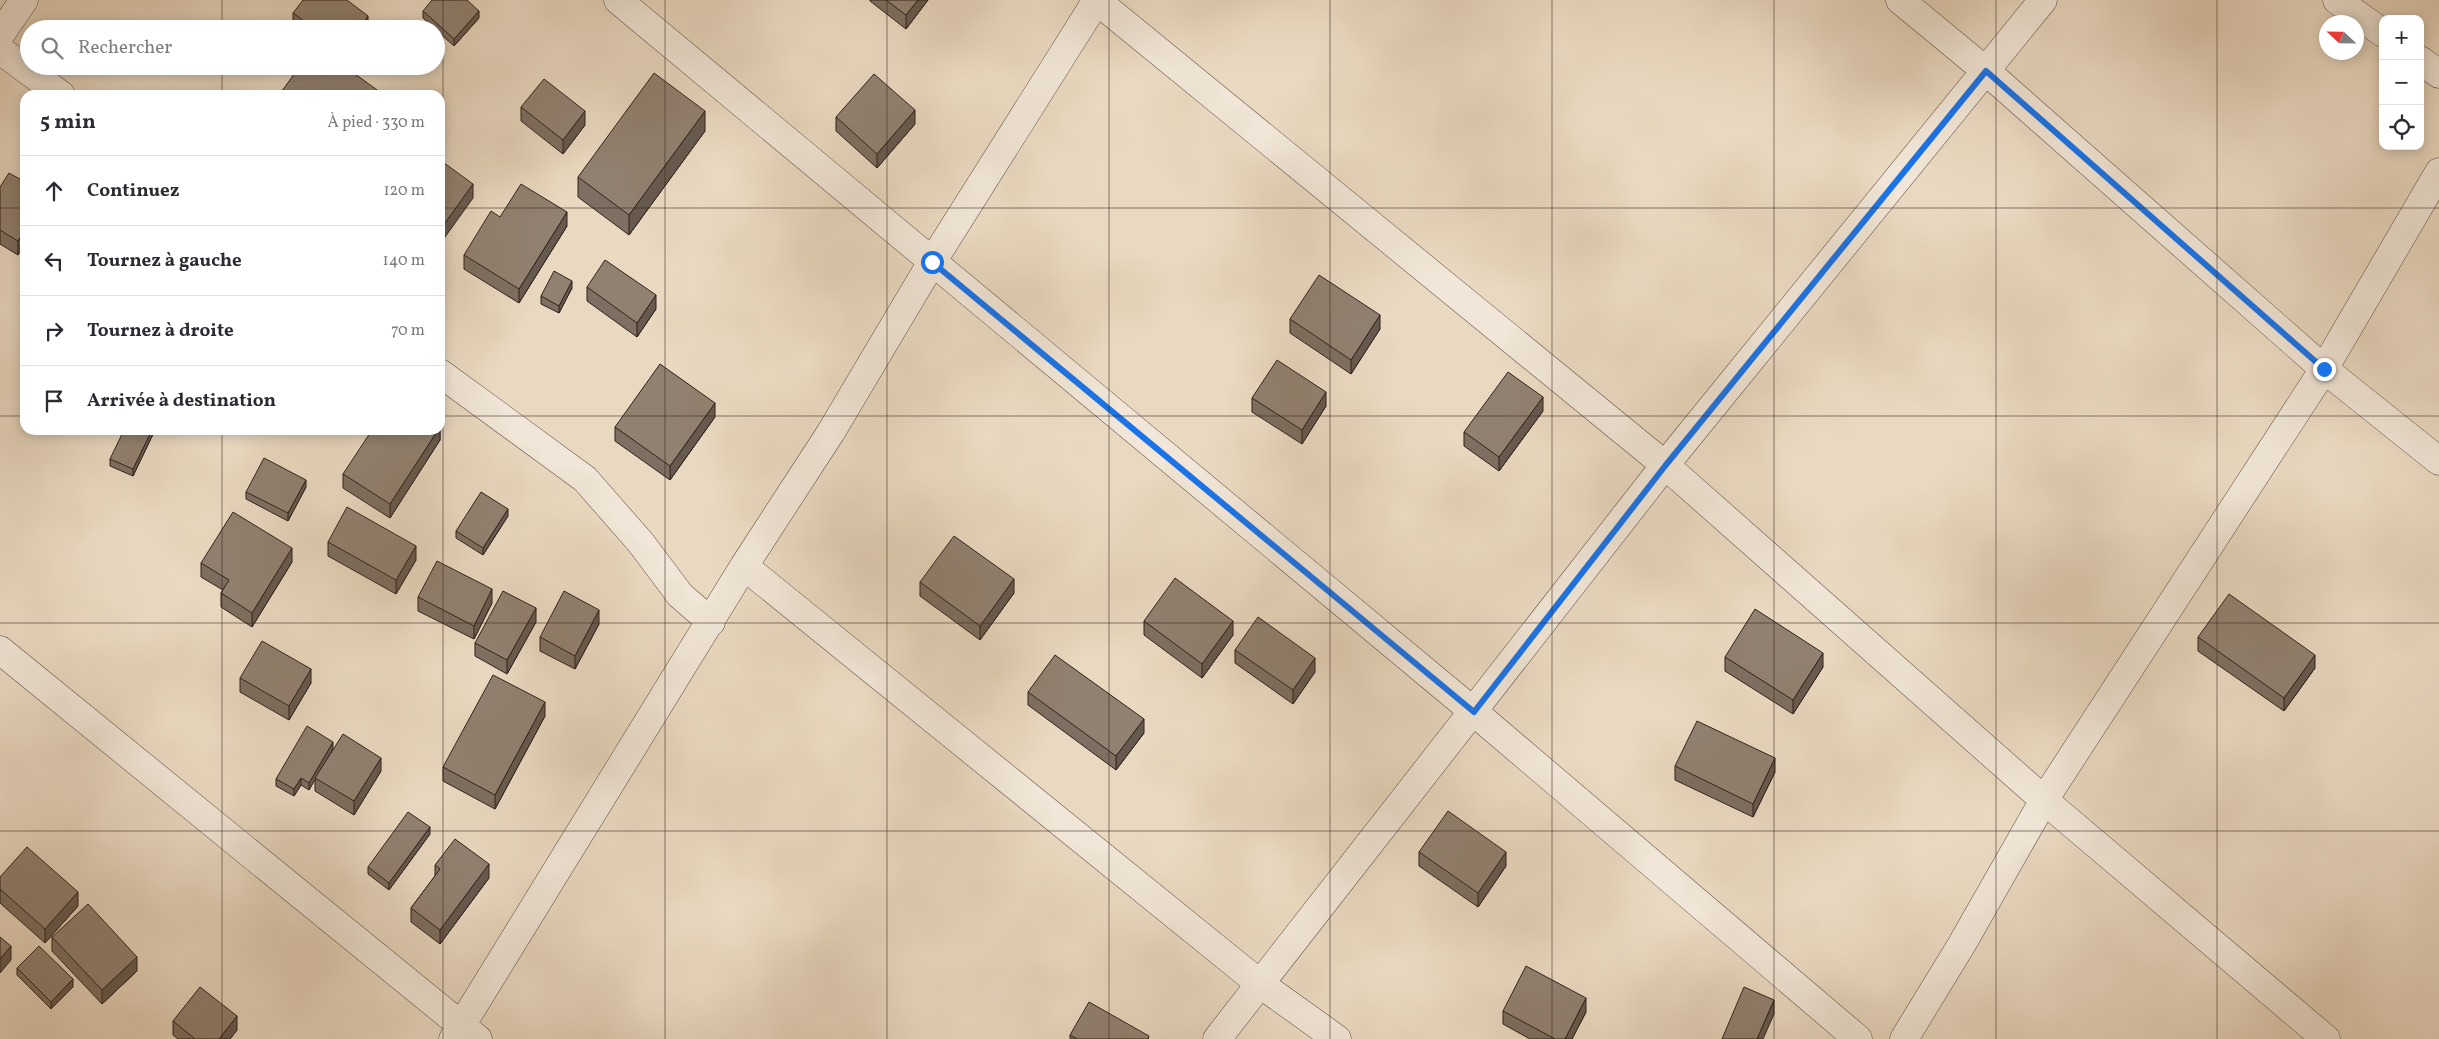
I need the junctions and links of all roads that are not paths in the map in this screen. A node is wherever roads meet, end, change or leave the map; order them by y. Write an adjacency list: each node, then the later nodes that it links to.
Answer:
1 (24, 0): 8 (street)
2 (618, 0): 17 (street)
3 (1097, 0): 17 (street); 21 (street)
4 (1900, 0): 12 (street)
5 (2043, 0): 12 (street)
6 (2337, 0): 7 (street)
7 (2379, 30)
8 (0, 35)
9 (0, 50): 11 (street)
10 (2424, 63): 13 (street)
11 (20, 65)
12 (1986, 71): 18 (street); 21 (street)
13 (2439, 74)
14 (34, 75): 15 (street)
15 (54, 90)
16 (2439, 172): 18 (street)
17 (932, 262): 22 (street); 25 (street)
18 (2324, 369): 20 (street); 26 (street)
19 (445, 377): 23 (street)
20 (2439, 460)
21 (1665, 466): 25 (street); 26 (street)
22 (744, 566): 23 (street); 27 (street)
23 (710, 622): 28 (street)
24 (0, 650): 28 (street)
25 (1474, 712): 27 (street); 31 (street)
26 (2044, 800): 32 (street); 33 (street)
27 (1259, 983): 29 (street); 30 (street)
28 (464, 1034)
29 (1217, 1039)
30 (1337, 1039)
31 (1858, 1039)
32 (1904, 1039)
33 (2326, 1039)

